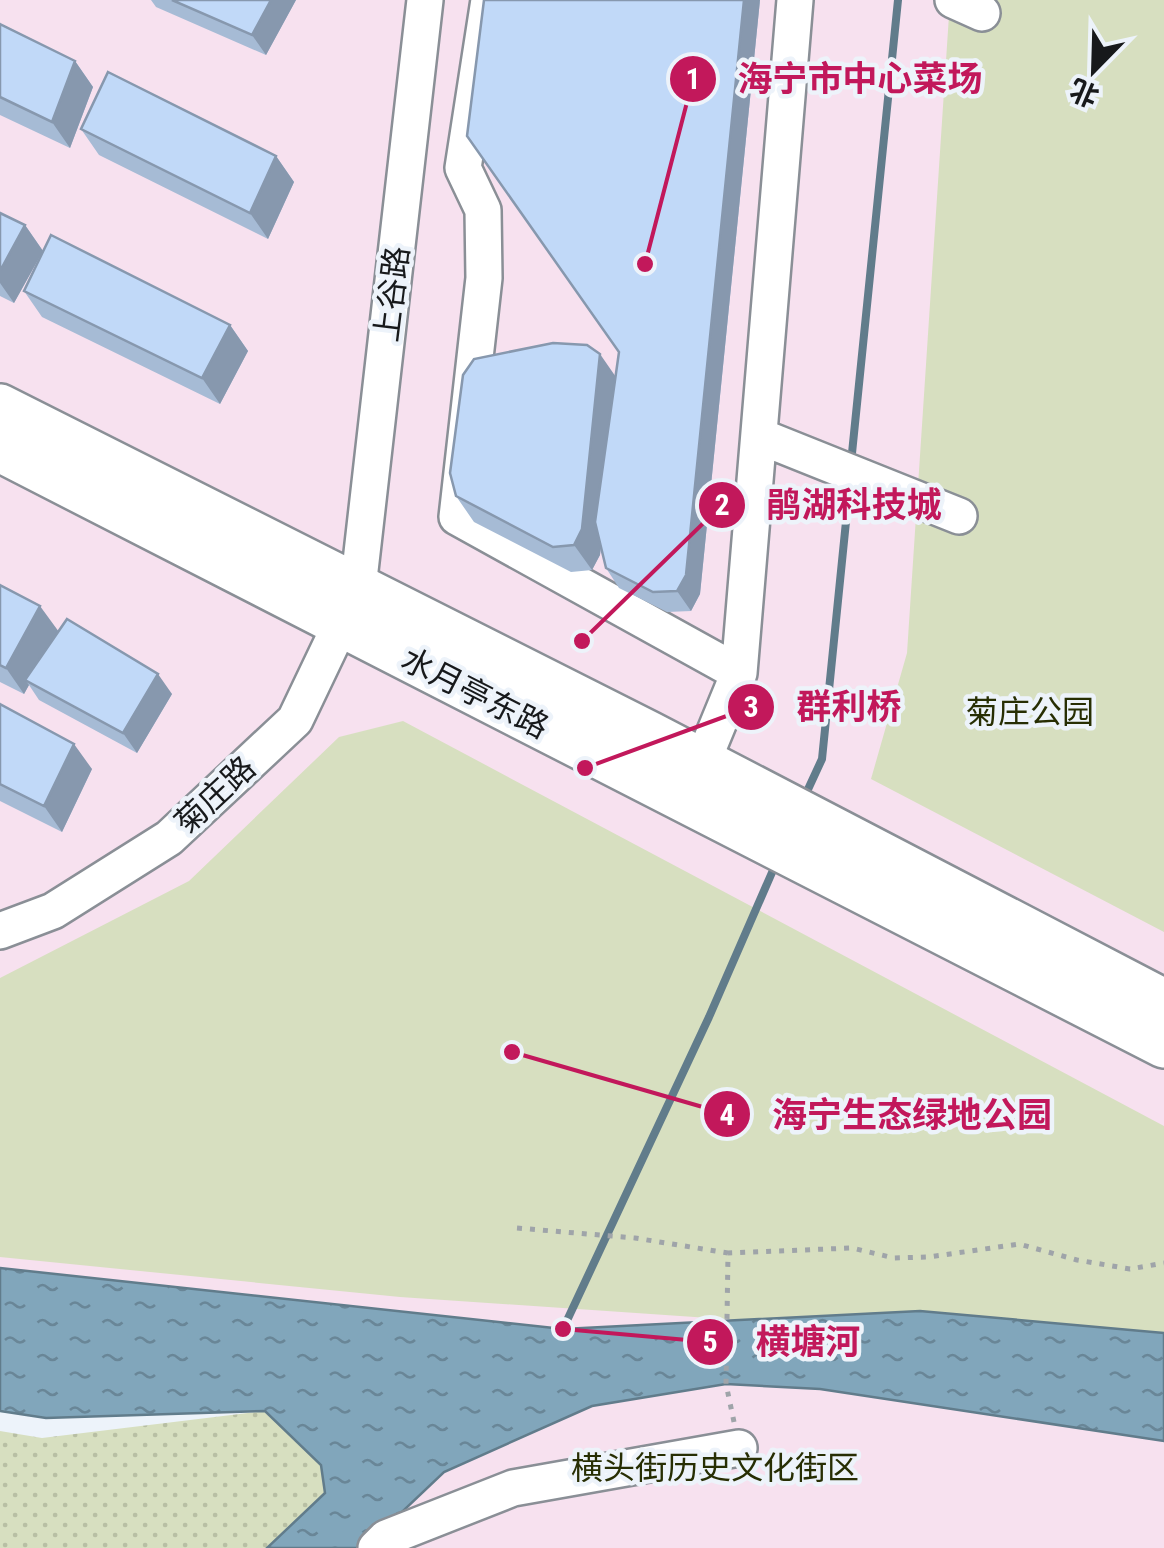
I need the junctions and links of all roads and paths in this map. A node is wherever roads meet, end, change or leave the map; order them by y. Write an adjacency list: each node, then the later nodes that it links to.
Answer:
1 (425, 0): 8 (street, 上谷路)
2 (489, 0): 9 (street)
3 (796, 0): 5 (street)
4 (0, 407): 8 (main road, 水月亭东路)
5 (759, 436): 7 (street); 9 (street)
6 (0, 449): 8 (main road, 水月亭东路)
7 (959, 516)
8 (350, 606): 10 (main road, 水月亭东路); 11 (main road, 水月亭东路); 13 (street, 菊庄路)
9 (739, 673): 10 (street)
10 (702, 763): 11 (main road, 水月亭东路)
11 (747, 810): 12 (main road, 水月亭东路)
12 (847, 860): 14 (main road, 水月亭东路); 15 (main road, 水月亭东路)
13 (0, 931)
14 (1164, 1002)
15 (1164, 1045)
16 (517, 1228): 17 (path)
17 (728, 1253): 18 (path); 19 (path)
18 (1164, 1263)
19 (739, 1448): 20 (street)
20 (376, 1548)

